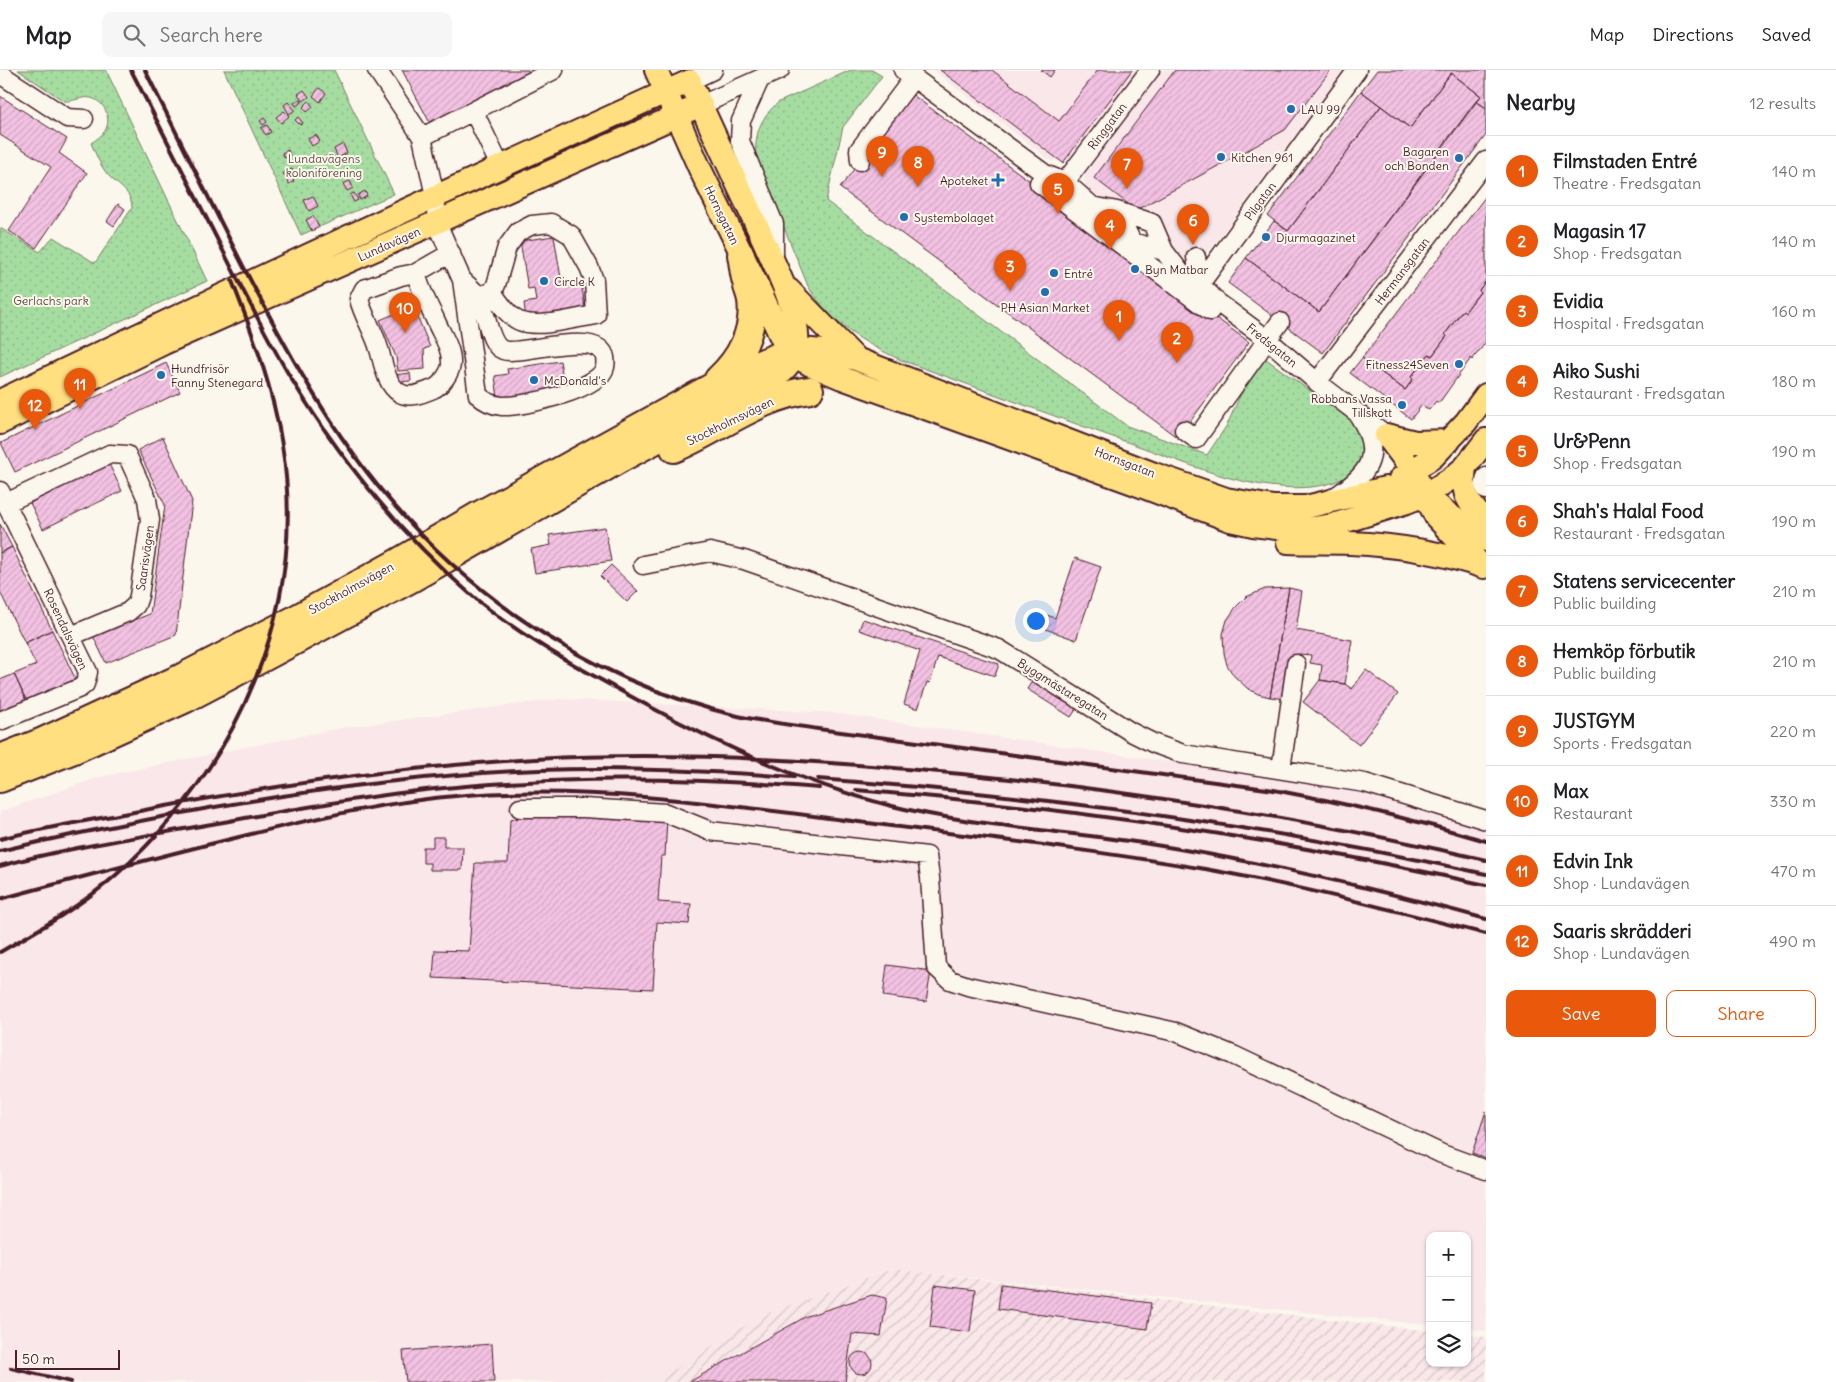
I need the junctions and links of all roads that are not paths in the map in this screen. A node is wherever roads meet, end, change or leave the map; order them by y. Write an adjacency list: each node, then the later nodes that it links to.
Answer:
1 (377, 70): 17 (street)
2 (554, 70): 14 (street)
3 (656, 70): 12 (main road, Hornsgatan)
4 (712, 70): 10 (street, Lundavägen)
5 (780, 70): 11 (street, Lundavägen)
6 (1150, 70): 21 (street, Ringgatan)
7 (1357, 70): 32 (street, Pilgatan)
8 (908, 72): 19 (street); 21 (street, Fredsgatan)
9 (0, 74): 16 (street)
10 (688, 75): 12 (main road, Lundavägen); 13 (main road)
11 (760, 79): 13 (street, Lundavägen); 31 (street)
12 (665, 92): 15 (main road, Hornsgatan); 20 (main road, Lundavägen)
13 (701, 105): 15 (main road, Lundavägen); 31 (main road)
14 (474, 112): 17 (street); 20 (street)
15 (676, 116): 25 (main road, Lundavägen); 28 (main road, Hornsgatan)
16 (84, 119)
17 (422, 137): 23 (street)
18 (1486, 160): 41 (street, Hermansgatan)
19 (860, 161)
20 (500, 166): 23 (main road, Lundavägen)
21 (1065, 182): 24 (street, Fredsgatan)
22 (1039, 183): 35 (street)
23 (435, 196): 25 (street); 46 (main road, Lundavägen)
24 (1117, 211): 26 (street, Fredsgatan); 26 (street)
25 (438, 223): 27 (street); 49 (main road, Lundavägen)
26 (1164, 251): 32 (street, Fredsgatan)
27 (451, 254): 30 (street); 34 (street)
28 (741, 255): 38 (main road, Hornsgatan); 45 (highway)
29 (1196, 257): 32 (street)
30 (416, 273): 30 (street)
31 (778, 274): 38 (main road); 39 (main road)
32 (1200, 284): 33 (street); 37 (street, Fredsgatan)
33 (1222, 294)
34 (478, 298): 34 (street); 34 (street)
35 (1210, 311)
36 (1280, 322): 37 (street)
37 (1267, 340): 41 (street, Fredsgatan); 50 (street)
38 (793, 353): 39 (highway); 40 (main road); 43 (main road, Hornsgatan); 45 (highway)
39 (845, 356): 60 (main road, Hornsgatan)
40 (773, 378): 54 (highway, Stockholmsvägen)
41 (1317, 382): 48 (street, Fredsgatan)
42 (810, 390): 43 (main road, Hornsgatan); 54 (highway, Stockholmsvägen)
43 (887, 394): 57 (main road, Hornsgatan)
44 (1486, 395): 53 (main road)
45 (691, 398): 68 (highway, Stockholmsvägen)
46 (0, 401)
47 (1486, 409): 56 (main road)
48 (1356, 412): 51 (street, Fredsgatan); 60 (street)
49 (0, 423)
50 (1184, 430)
51 (1386, 435): 53 (main road); 58 (main road)
52 (1486, 440): 55 (main road, Hornsgatan)
53 (1449, 441): 58 (main road)
54 (622, 458): 70 (highway, Stockholmsvägen)
55 (1465, 467): 56 (main road); 58 (main road, Hornsgatan); 61 (main road)
56 (1436, 473): 58 (main road)
57 (1132, 483): 58 (main road, Hornsgatan); 64 (main road)
58 (1415, 485): 60 (main road, Hornsgatan); 62 (main road); 64 (main road)
59 (3, 497): 65 (street, Rosendalsvägen); 65 (street, Saarisvägen)
60 (1324, 504)
61 (1486, 523)
62 (1486, 540)
63 (643, 565): 69 (street, Byggmästaregatan)
64 (1485, 568)
65 (71, 636): 67 (street, Rosendalsvägen)
66 (1296, 664): 69 (street)
67 (0, 721)
68 (0, 758)
69 (1281, 769): 72 (street, Byggmästaregatan)
70 (0, 779)
71 (520, 808): 73 (street)
72 (1486, 820)
73 (1486, 1170)

